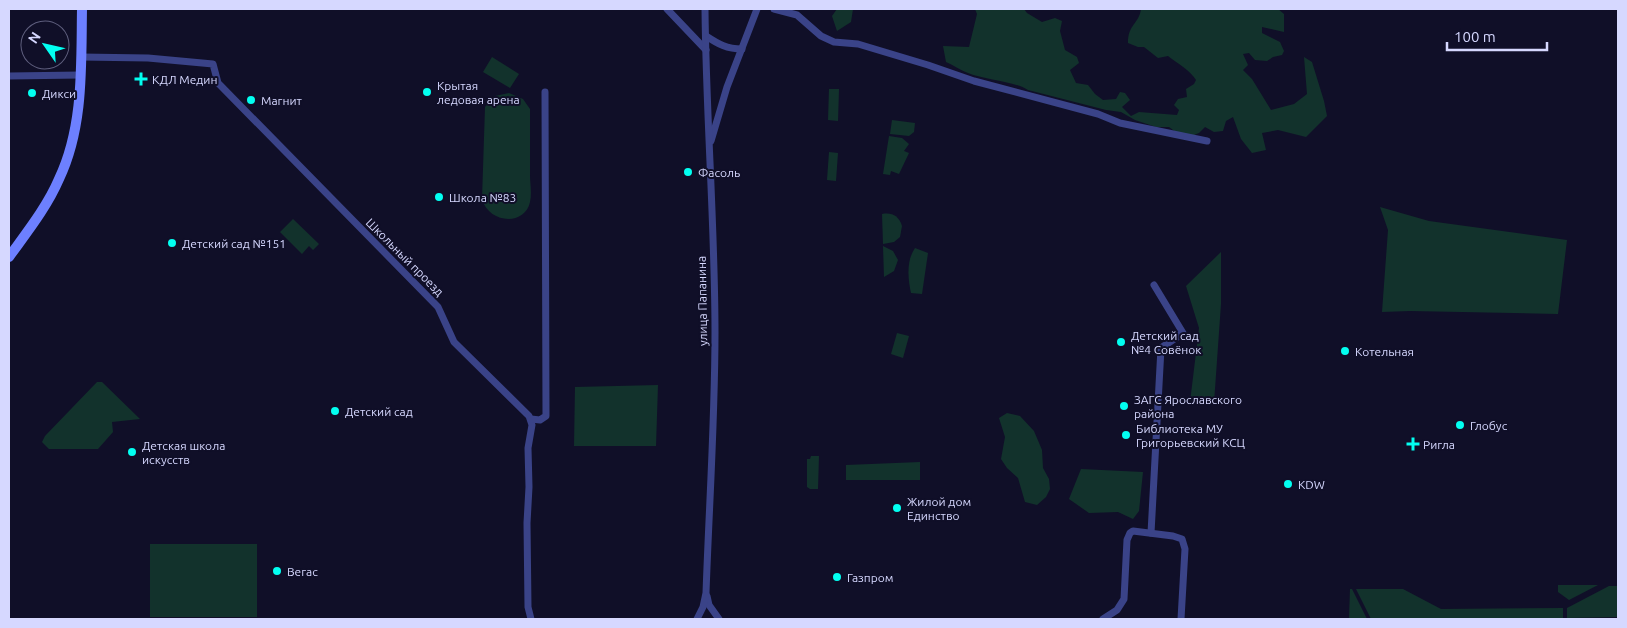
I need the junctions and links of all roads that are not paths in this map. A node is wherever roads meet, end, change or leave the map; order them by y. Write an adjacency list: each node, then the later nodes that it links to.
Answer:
1 (82, 9): 9 (street)
2 (667, 9): 8 (street)
3 (706, 9): 6 (street, улица Папанина)
4 (757, 9): 7 (street)
5 (774, 9): 13 (street)
6 (706, 36): 7 (street); 8 (street, улица Папанина)
7 (742, 49): 14 (street)
8 (706, 50): 14 (street, улица Папанина)
9 (81, 56): 10 (street); 17 (street, Школьный проезд)
10 (80, 75): 11 (street); 15 (street)
11 (9, 76)
12 (545, 92): 17 (street)
13 (1207, 141)
14 (709, 146): 19 (street, улица Папанина)
15 (9, 257)
16 (1154, 284): 18 (street)
17 (531, 419): 20 (street)
18 (1151, 533): 23 (street); 24 (street)
19 (706, 594): 21 (street, улица Папанина); 22 (street, улица Папанина)
20 (531, 619)
21 (697, 619)
22 (719, 619)
23 (1103, 619)
24 (1180, 619)

